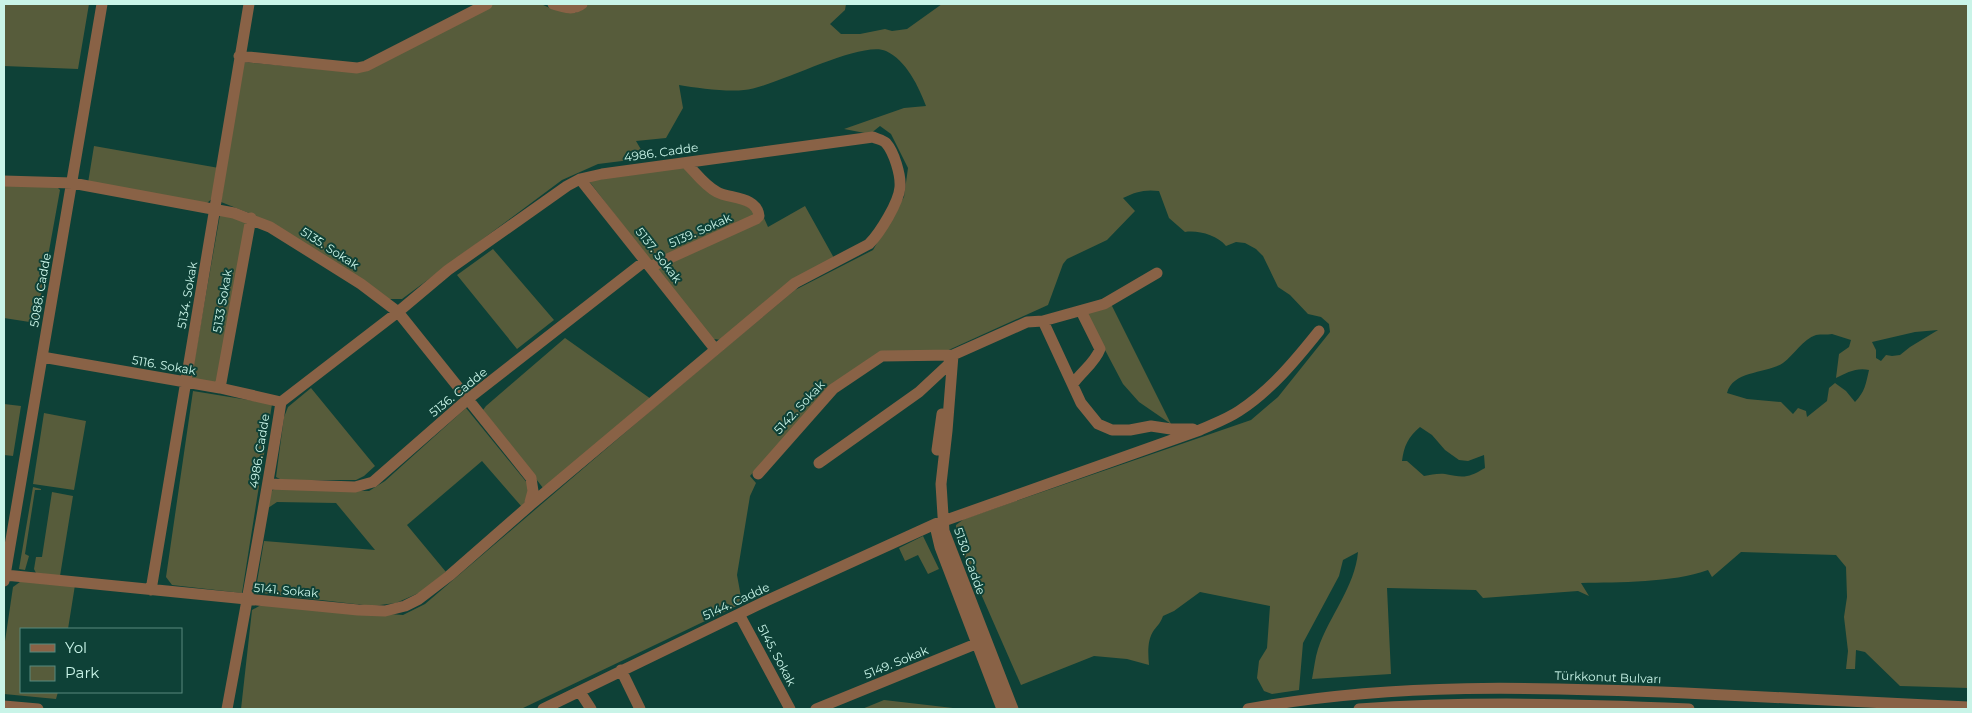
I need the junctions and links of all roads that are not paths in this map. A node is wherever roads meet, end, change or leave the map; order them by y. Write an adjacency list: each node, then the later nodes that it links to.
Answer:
1 (102, 4): 10 (street, 5088. Cadde)
2 (249, 4): 6 (street, 5134. Sokak)
3 (487, 4): 6 (street)
4 (553, 4): 5 (street)
5 (582, 4)
6 (240, 56): 11 (street, 5134. Sokak)
7 (686, 162): 8 (street, 4986. Cadde); 13 (street, 5139. Sokak); 19 (street, 4986. Cadde)
8 (580, 179): 13 (street, 5137. Sokak); 16 (street, 4986. Cadde)
9 (4, 181): 10 (street, 5135. Sokak)
10 (72, 183): 11 (street, 5135. Sokak); 20 (street, 5088. Cadde)
11 (216, 209): 12 (street, 5135. Sokak); 22 (street, 5134. Sokak)
12 (251, 218): 16 (street, 5135. Sokak); 25 (street, 5133 Sokak)
13 (648, 264): 19 (street, 5137. Sokak); 27 (street, 5136. Cadde)
14 (1157, 272): 15 (street)
15 (1081, 311): 17 (street); 23 (street)
16 (398, 312): 27 (street, 5135. Sokak); 28 (street, 4986. Cadde)
17 (1044, 322): 21 (street); 23 (street)
18 (1319, 331): 26 (street, 5144. Cadde)
19 (715, 349): 33 (street, 4986. Cadde)
20 (42, 357): 22 (street, 5116. Sokak); 35 (street, 5088. Cadde)
21 (951, 360): 30 (street); 31 (street, 5142. Sokak); 34 (street, 5130. Cadde)
22 (187, 383): 25 (street, 5116. Sokak); 36 (street, 5134. Sokak)
23 (1073, 384): 29 (street)
24 (1255, 384): 26 (street)
25 (220, 388): 28 (street, 5116. Sokak)
26 (1264, 393): 29 (street, 5144. Cadde)
27 (468, 399): 32 (street, 5136. Cadde); 33 (street, 5135. Sokak)
28 (281, 402): 32 (street, 4986. Cadde)
29 (1200, 430): 34 (street, 5144. Cadde)
30 (819, 463)
31 (758, 474)
32 (268, 484): 37 (street, 4986. Cadde)
33 (529, 506): 37 (street, 5141. Sokak)
34 (938, 523): 38 (street, 5144. Cadde); 39 (street, 5130. Cadde)
35 (4, 578): 36 (street, 5141. Sokak)
36 (151, 590): 37 (street, 5141. Sokak)
37 (248, 600): 46 (street, 4986. Cadde)
38 (739, 614): 40 (street, 5144. Cadde); 50 (street, 5145. Sokak)
39 (982, 642): 51 (street, 5149. Sokak); 52 (street, 5130. Cadde); 53 (street, 5130. Cadde)
40 (622, 670): 41 (street, 5144. Cadde); 49 (street)
41 (580, 692): 47 (street, 5144. Cadde); 48 (street)
42 (4, 706): 45 (street)
43 (1488, 707): 55 (street); 56 (street)
44 (1968, 707): 54 (street, Türkkonut Bulvarı)
45 (38, 709)
46 (227, 709)
47 (543, 709)
48 (592, 709)
49 (640, 709)
50 (790, 709)
51 (816, 709)
52 (1002, 709)
53 (1013, 709)
54 (1248, 709)
55 (1359, 709)
56 (1689, 709)

